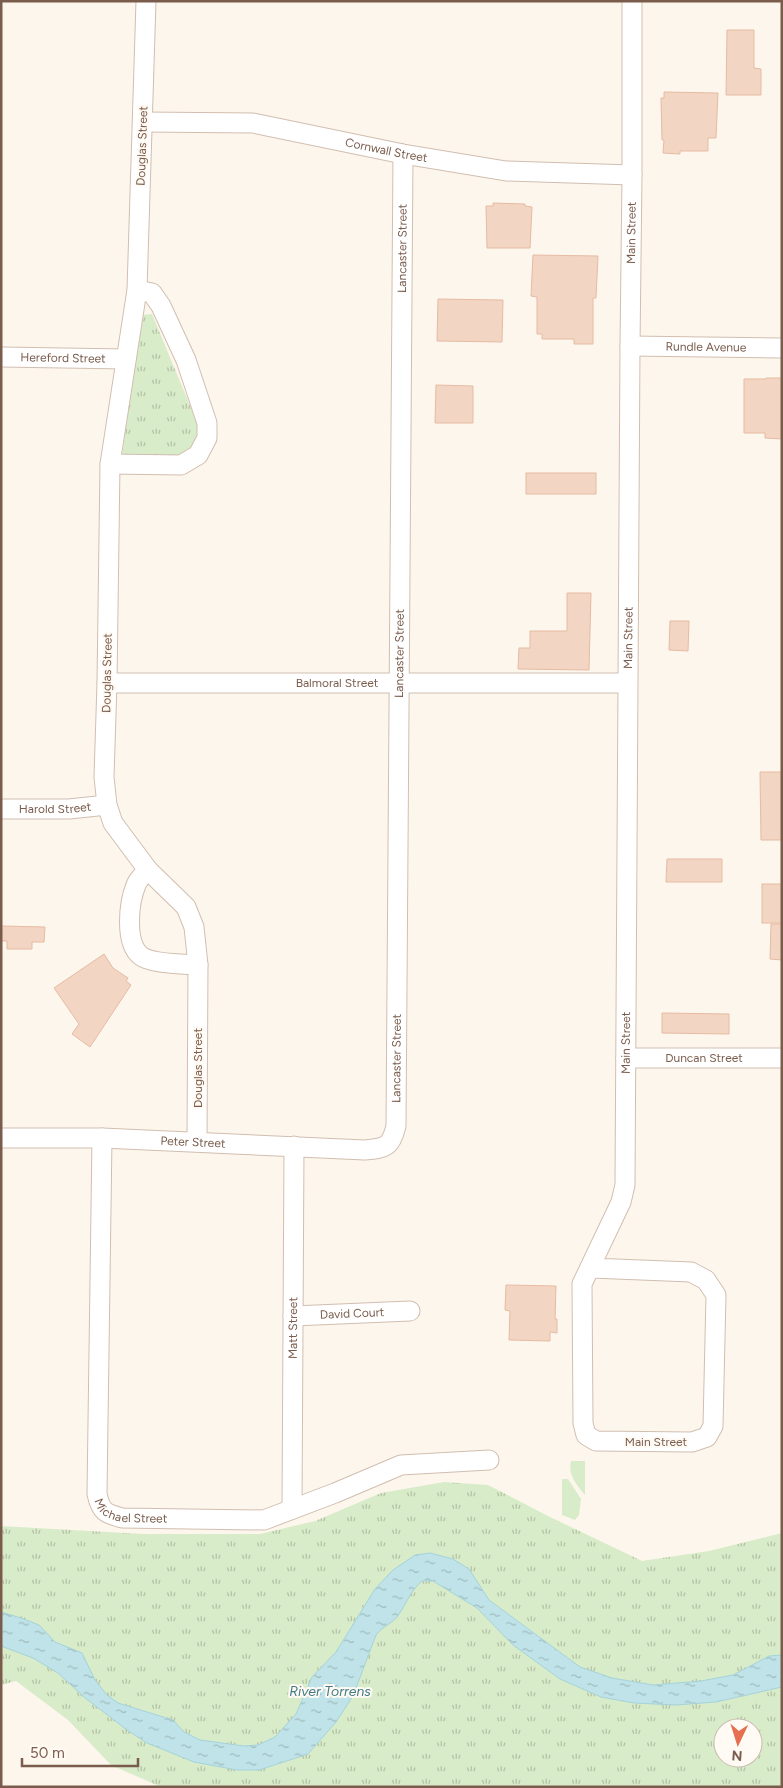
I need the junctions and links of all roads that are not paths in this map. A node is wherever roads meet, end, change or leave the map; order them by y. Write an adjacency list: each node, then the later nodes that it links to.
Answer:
1 (146, 1): 3 (street, Douglas Street)
2 (632, 1): 5 (street, Main Street)
3 (143, 122): 4 (street, Cornwall Street); 6 (street, Douglas Street)
4 (403, 154): 5 (street, Cornwall Street); 12 (street, Lancaster Street)
5 (632, 175): 7 (street, Main Street)
6 (137, 290): 10 (street, Douglas Street); 11 (street)
7 (630, 346): 8 (street, Rundle Avenue); 14 (street, Main Street)
8 (782, 348)
9 (1, 357): 10 (street, Hereford Street)
10 (126, 359): 11 (street, Douglas Street)
11 (110, 464): 13 (street, Douglas Street)
12 (400, 682): 13 (street, Balmoral Street); 14 (street, Balmoral Street); 25 (street, Lancaster Street)
13 (107, 683): 15 (street, Douglas Street)
14 (628, 683): 19 (street, Main Street)
15 (107, 805): 16 (street, Harold Street); 17 (street, Douglas Street)
16 (1, 809)
17 (148, 870): 18 (street, Douglas Street); 18 (street)
18 (198, 965): 23 (street, Douglas Street)
19 (626, 1058): 20 (street, Duncan Street); 26 (street, Main Street)
20 (782, 1058)
21 (1, 1138): 22 (street, Peter Street)
22 (102, 1138): 23 (street, Peter Street); 30 (street, Michael Street)
23 (197, 1141): 24 (street, Peter Street)
24 (294, 1146): 25 (street, Peter Street); 28 (street, Matt Street)
25 (384, 1148)
26 (591, 1268): 26 (street, Main Street)
27 (410, 1311): 28 (street, David Court)
28 (293, 1316): 30 (street, Matt Street)
29 (489, 1460): 30 (street, Michael Street)
30 (292, 1509)

